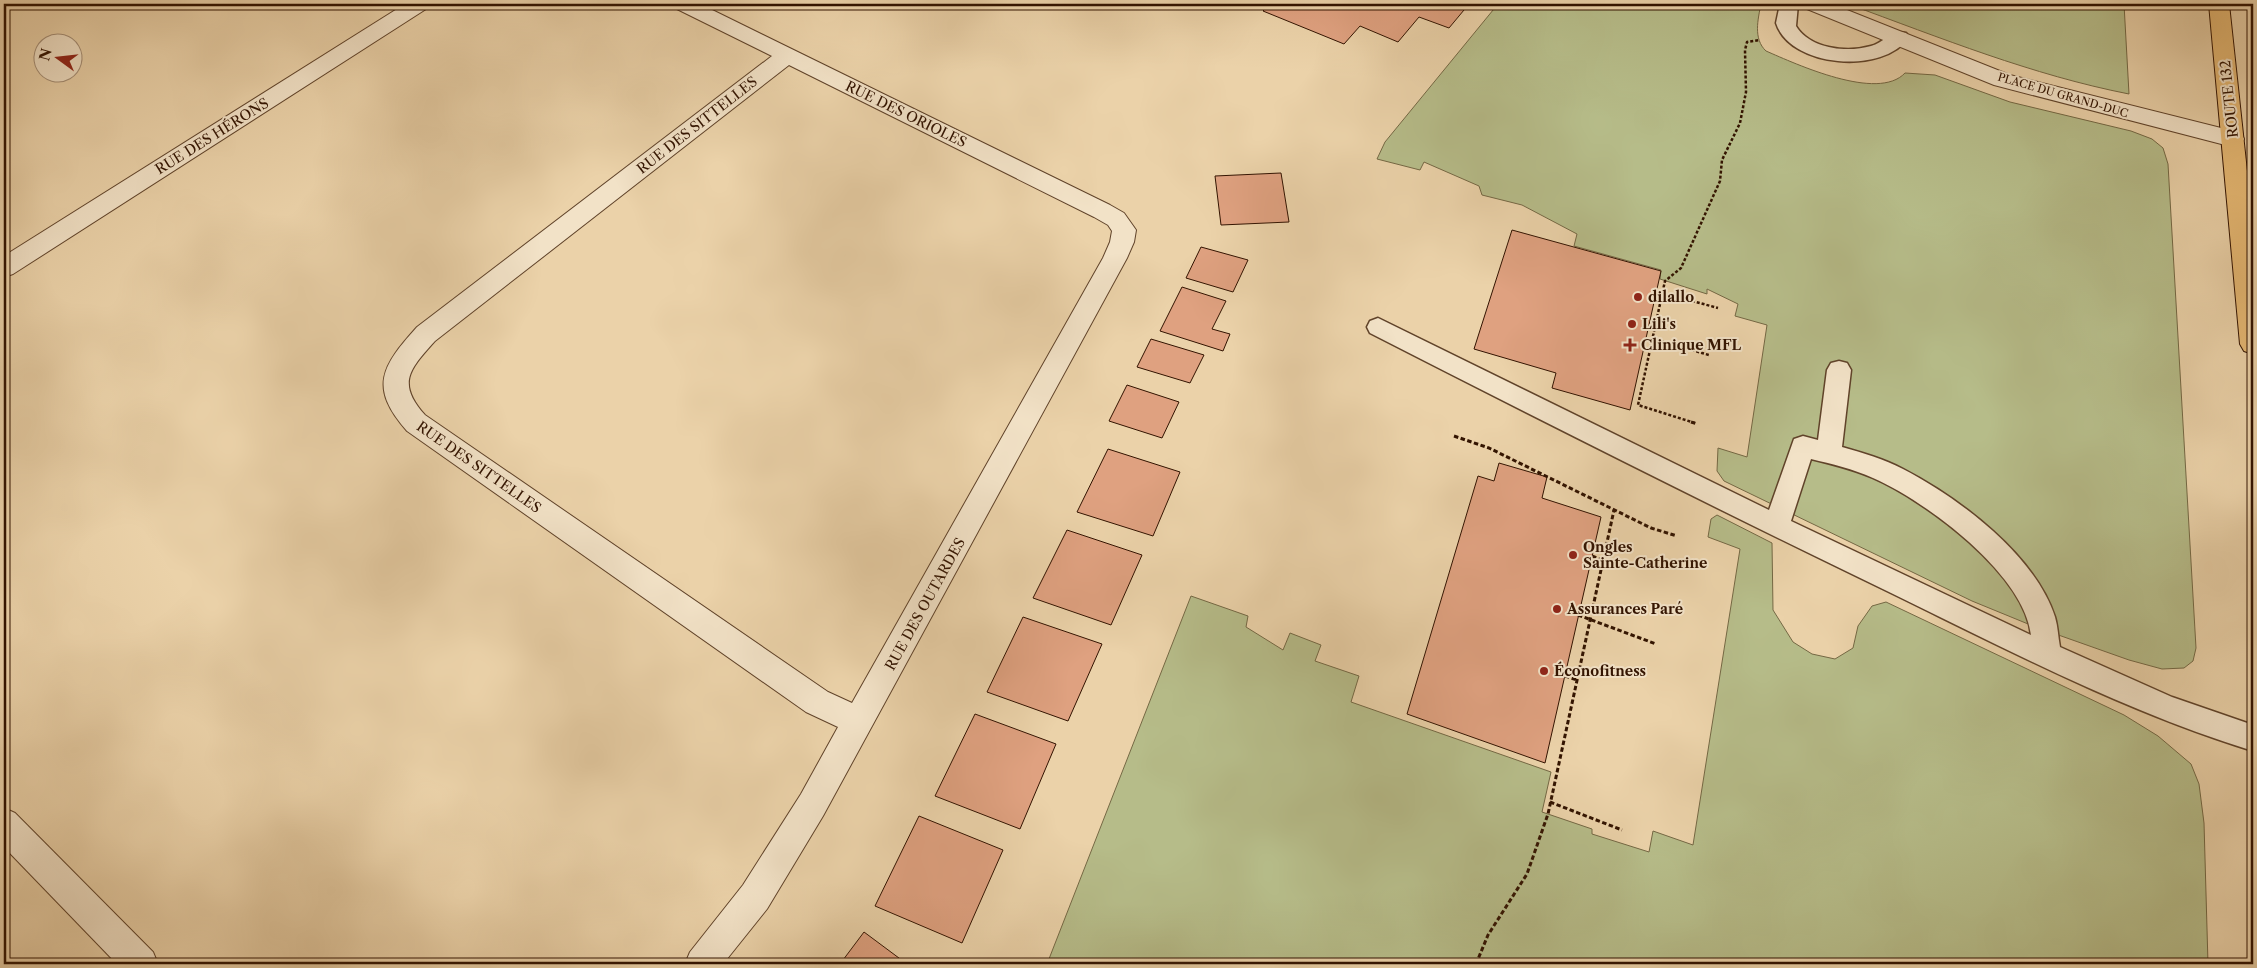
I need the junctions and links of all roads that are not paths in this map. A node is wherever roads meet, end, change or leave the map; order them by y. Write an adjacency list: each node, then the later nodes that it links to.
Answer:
1 (419, 4): 11 (street, RUE DES HÉRONS)
2 (684, 4): 7 (street, RUE DES ORIOLES)
3 (1790, 4): 6 (lane)
4 (1814, 4): 6 (street, PLACE DU GRAND-DUC)
5 (2219, 4): 8 (highway, ROUTE 132)
6 (1899, 37): 8 (street, PLACE DU GRAND-DUC)
7 (787, 56): 9 (street, RUE DES ORIOLES); 18 (street, RUE DES SITTELLES)
8 (2233, 138): 10 (highway, ROUTE 132)
9 (1124, 230): 18 (street, RUE DES OUTARDES)
10 (2248, 234): 13 (highway, ROUTE 132)
11 (4, 268)
12 (1378, 327): 16 (lane)
13 (2253, 344)
14 (1839, 370): 15 (lane)
15 (1829, 454): 16 (lane); 17 (lane)
16 (1777, 526): 17 (lane)
17 (2047, 656): 19 (lane)
18 (859, 722): 22 (street, RUE DES OUTARDES)
19 (2253, 738)
20 (4, 824): 21 (street)
21 (141, 964)
22 (702, 964)

